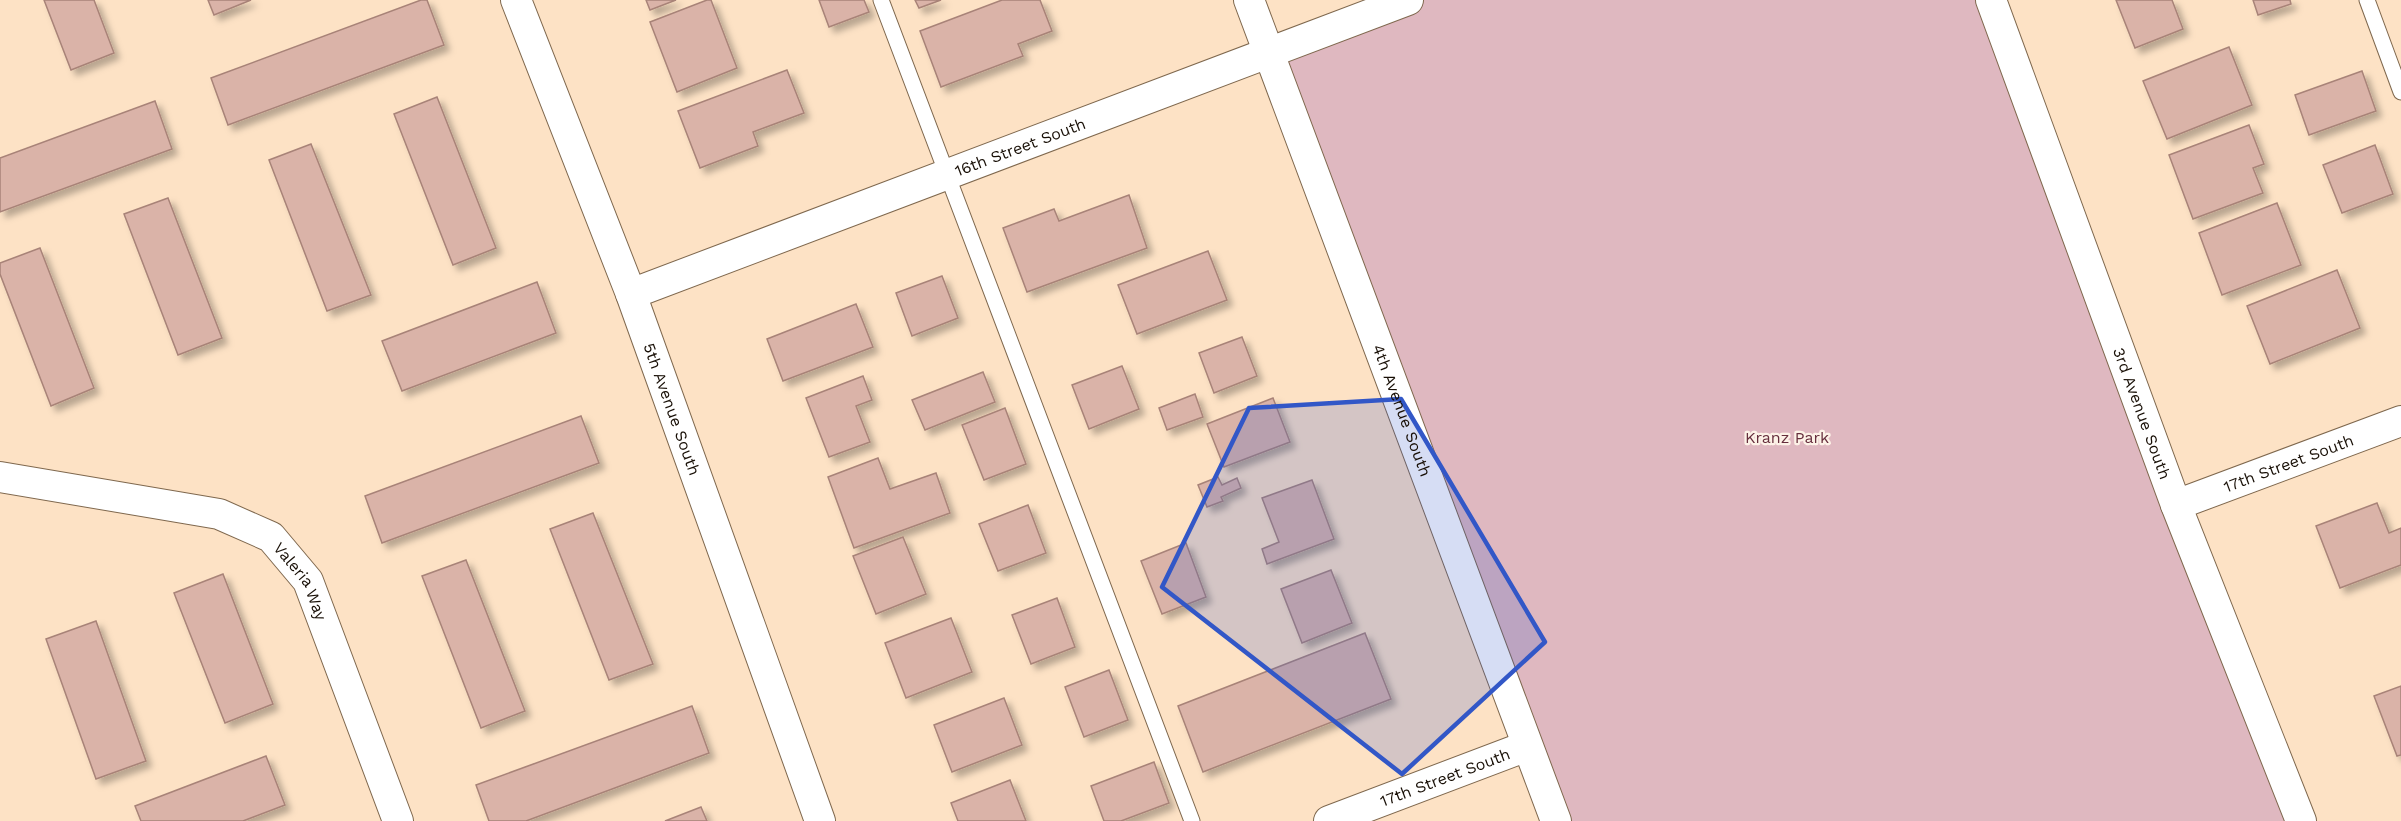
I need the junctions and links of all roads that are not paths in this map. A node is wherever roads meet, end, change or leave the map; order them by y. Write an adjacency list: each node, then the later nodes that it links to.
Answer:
1 (516, 0): 10 (street, 5th Avenue South)
2 (881, 0): 9 (lane)
3 (1249, 0): 7 (street, 4th Avenue South)
4 (1408, 0): 7 (street, 16th Street South)
5 (1991, 0): 13 (street, 3rd Avenue South)
6 (2367, 0): 8 (lane)
7 (1268, 53): 9 (street, 16th Street South); 14 (street, 4th Avenue South)
8 (2401, 92)
9 (946, 173): 10 (street, 16th Street South); 17 (lane)
10 (631, 294): 16 (street, 5th Avenue South)
11 (2401, 421): 13 (street, 17th Street South)
12 (0, 477): 15 (street, Valeria Way)
13 (2176, 505): 20 (street, 3rd Avenue South)
14 (1527, 746): 18 (street, 17th Street South); 19 (street, 4th Avenue South)
15 (398, 821)
16 (820, 821)
17 (1192, 821)
18 (1329, 821)
19 (1556, 821)
20 (2301, 821)

